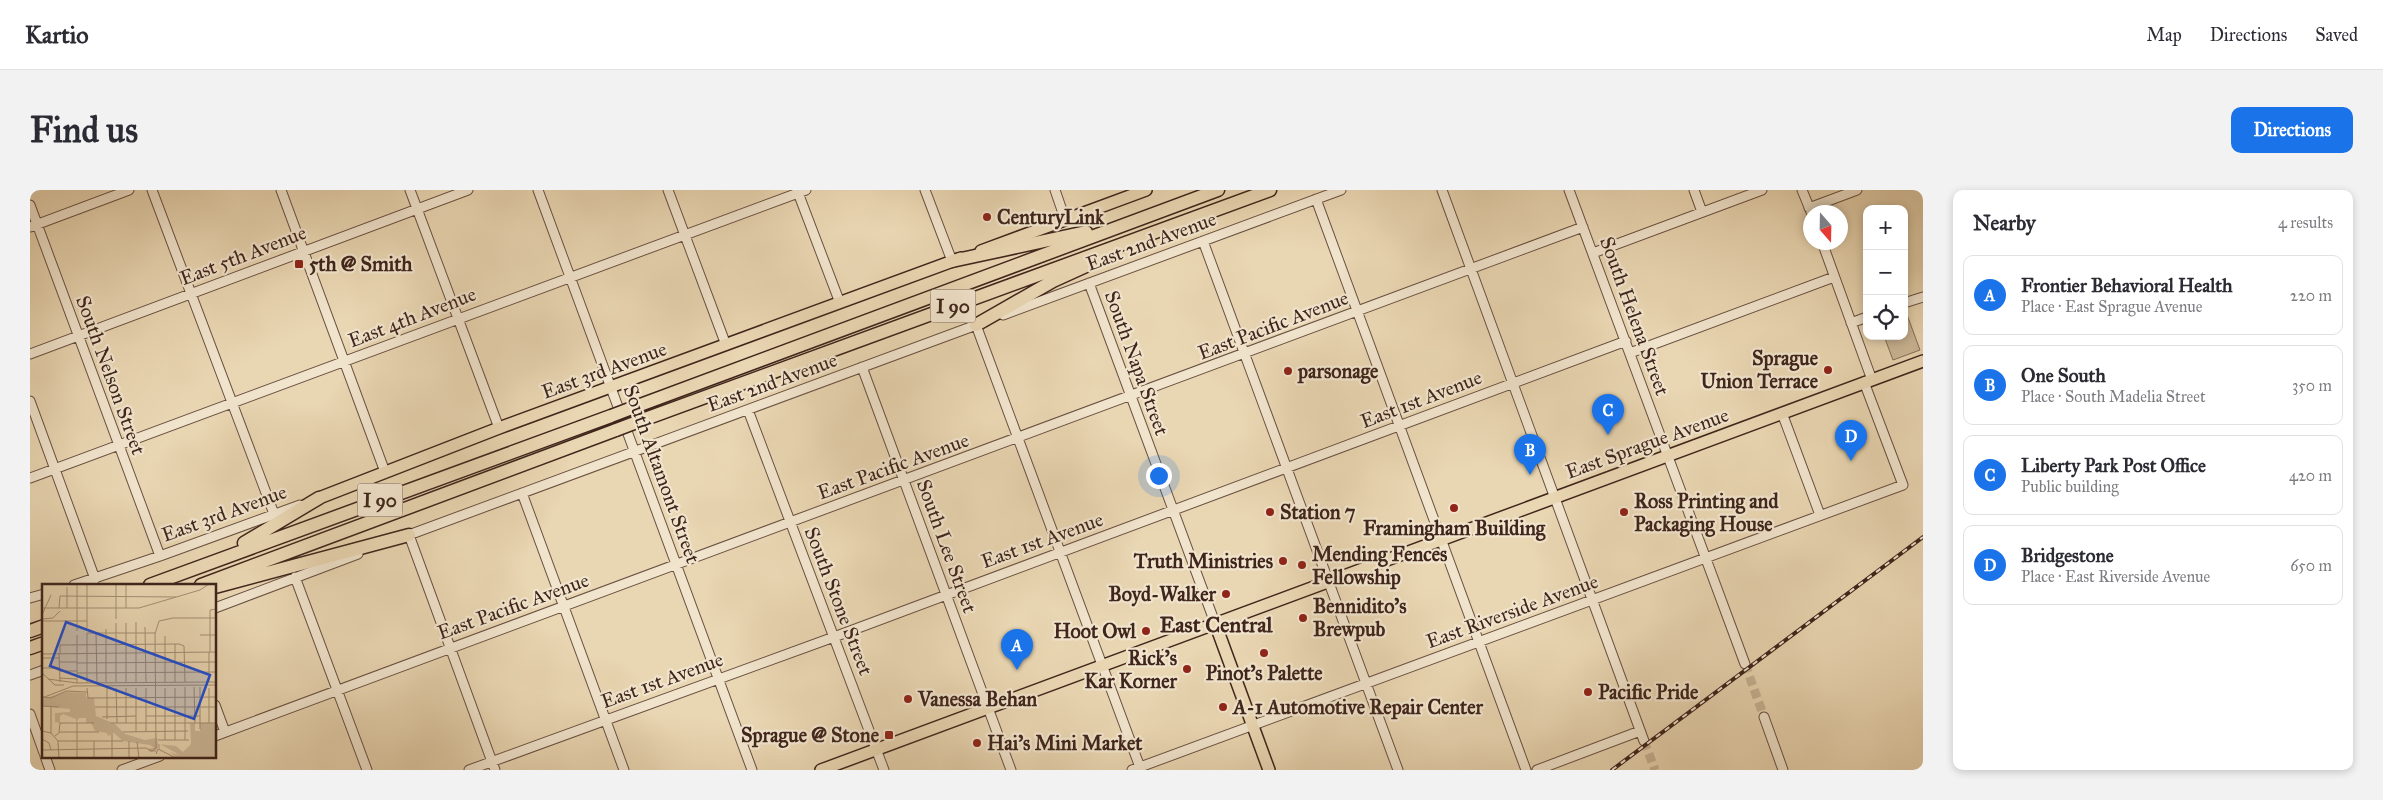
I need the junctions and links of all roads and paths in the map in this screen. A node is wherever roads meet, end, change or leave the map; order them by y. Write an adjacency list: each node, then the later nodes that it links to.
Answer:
1 (129, 190): 29 (street)
2 (152, 190): 42 (street)
3 (281, 190): 35 (street)
4 (410, 190): 25 (street)
5 (468, 190): 25 (street, East 5th Avenue)
6 (538, 190): 39 (street, South Altamont Street)
7 (668, 190): 31 (street)
8 (926, 190): 37 (street)
9 (1055, 190): 27 (street)
10 (1146, 190): 27 (main road, East 3rd Avenue)
11 (1218, 190): 28 (highway, I 90)
12 (1270, 190): 33 (highway, I 90)
13 (1341, 190): 21 (street, East 2nd Avenue)
14 (1442, 190): 38 (street)
15 (1570, 190): 30 (street, South Helena Street)
16 (1694, 190): 26 (street)
17 (1762, 190): 26 (street)
18 (1802, 190): 23 (street)
19 (1857, 190): 24 (street)
20 (801, 191): 31 (street, East 4th Avenue); 45 (street)
21 (1316, 199): 32 (street, East 2nd Avenue); 46 (street)
22 (30, 205): 29 (street, South Nelson Street)
23 (1808, 205)
24 (1822, 205)
25 (417, 208): 35 (street, East 5th Avenue); 48 (street)
26 (1702, 212): 36 (street)
27 (1066, 219): 37 (main road, East 3rd Avenue)
28 (1130, 222): 37 (highway); 92 (highway, I 90, bridge)
29 (33, 225): 51 (street, South Nelson Street)
30 (1583, 227): 36 (street, South Helena Street); 38 (street, East Pacific Avenue)
31 (684, 235): 39 (street, East 4th Avenue); 53 (street)
32 (1203, 241): 41 (street, East 2nd Avenue); 56 (street)
33 (1126, 242): 50 (highway); 98 (highway, I 90, bridge)
34 (1825, 250): 40 (street)
35 (304, 251): 42 (street, East 5th Avenue); 58 (street)
36 (1593, 253): 52 (street, South Helena Street)
37 (952, 261): 45 (main road, East 3rd Avenue)
38 (1471, 270): 46 (street, East Pacific Avenue); 61 (street)
39 (570, 277): 48 (street, East 4th Avenue); 62 (street, South Altamont Street)
40 (1834, 277): 49 (street); 54 (street)
41 (1089, 283): 50 (street, East 2nd Avenue); 63 (street, South Napa Street)
42 (191, 293): 51 (street, East 5th Avenue); 65 (street)
43 (1923, 296): 44 (street)
44 (1908, 302)
45 (840, 303): 53 (main road, East 3rd Avenue)
46 (1357, 312): 56 (street, East Pacific Avenue); 68 (street)
47 (1863, 318): 49 (street)
48 (458, 319): 58 (street, East 4th Avenue); 69 (street)
49 (1851, 323): 60 (street)
50 (976, 325): 59 (street, East 2nd Avenue); 70 (street)
51 (78, 336): 55 (street, East 5th Avenue); 71 (street, South Nelson Street)
52 (1626, 342): 54 (street, South Helena Street); 61 (street, East 1st Avenue)
53 (726, 345): 62 (main road, East 3rd Avenue)
54 (1630, 352): 73 (street, South Helena Street)
55 (30, 354)
56 (1245, 354): 63 (street, East Pacific Avenue); 75 (street)
57 (1923, 361): 60 (main road, East Sprague Avenue)
58 (344, 362): 65 (street, East 4th Avenue); 76 (street)
59 (862, 367): 66 (street, East 2nd Avenue); 78 (street, South Lee Street)
60 (1868, 381): 67 (main road, East Sprague Avenue); 84 (street, East Riverside Avenue)
61 (1513, 384): 68 (street, East 1st Avenue); 80 (street)
62 (611, 388): 69 (main road, East 3rd Avenue); 72 (street, South Altamont Street)
63 (1131, 397): 70 (street, East Pacific Avenue); 82 (street, South Napa Street)
64 (30, 401): 74 (street)
65 (232, 402): 71 (street, East 4th Avenue); 83 (street)
66 (748, 410): 72 (street, East 2nd Avenue); 85 (street, South Stone Street)
67 (1782, 413): 73 (main road, East Sprague Avenue); 84 (street)
68 (1400, 426): 75 (street, East 1st Avenue); 87 (street)
69 (499, 428): 76 (main road, East 3rd Avenue)
70 (1018, 439): 78 (street, East Pacific Avenue); 88 (street)
71 (118, 445): 74 (street, East 4th Avenue); 89 (street, South Nelson Street)
72 (635, 451): 79 (street, East 2nd Avenue); 91 (street, South Altamont Street)
73 (1668, 455): 80 (main road, East Sprague Avenue); 90 (street, South Helena Street)
74 (55, 468): 77 (street, East 4th Avenue); 94 (street)
75 (1287, 468): 82 (street, East 1st Avenue); 95 (street)
76 (385, 472): 81 (main road, East 3rd Avenue)
77 (30, 478)
78 (904, 480): 85 (street, East Pacific Avenue); 100 (street, South Lee Street)
79 (522, 493): 86 (street, East 2nd Avenue); 102 (street)
80 (1555, 497): 87 (main road, East Sprague Avenue); 101 (street)
81 (319, 498): 83 (street, East 3rd Avenue); 92 (highway)
82 (1173, 511): 88 (street, East 1st Avenue); 104 (street, South Napa Street)
83 (274, 514): 89 (street, East 3rd Avenue)
84 (1820, 515): 90 (street, East Riverside Avenue)
85 (790, 523): 91 (street, East Pacific Avenue); 107 (street, South Stone Street)
86 (409, 535): 93 (street, East 2nd Avenue); 99 (highway); 111 (street)
87 (1442, 539): 95 (main road, East Sprague Avenue); 108 (street)
88 (1060, 553): 100 (street, East 1st Avenue); 113 (street)
89 (160, 556): 94 (street, East 3rd Avenue)
90 (1706, 557): 101 (street, East Riverside Avenue); 112 (street, South Helena Street)
91 (677, 564): 102 (street, East Pacific Avenue); 116 (street, South Altamont Street)
92 (181, 573): 97 (highway, I 90)
93 (296, 577): 103 (street, East 2nd Avenue); 118 (street)
94 (95, 579): 96 (street, East 3rd Avenue)
95 (1328, 581): 104 (main road, East Sprague Avenue); 117 (street)
96 (78, 584)
97 (153, 584)
98 (204, 584)
99 (216, 587)
100 (946, 594): 107 (street, East 1st Avenue); 120 (street, South Lee Street)
101 (1593, 599): 108 (street, East Riverside Avenue); 125 (street)
102 (565, 606): 111 (street, East Pacific Avenue); 123 (street)
103 (216, 608)
104 (1215, 623): 113 (main road, East Sprague Avenue); 124 (main road)
105 (42, 627): 106 (highway)
106 (30, 631)
107 (834, 636): 116 (street, East 1st Avenue); 130 (street, South Stone Street)
108 (1480, 641): 117 (street, East Riverside Avenue); 146 (street)
109 (42, 644): 110 (highway)
110 (30, 648)
111 (449, 649): 118 (street, East Pacific Avenue); 133 (street)
112 (1745, 664)
113 (1101, 666): 120 (main road, East Sprague Avenue); 134 (street)
114 (42, 671): 115 (street)
115 (30, 675)
116 (718, 678): 123 (street, East 1st Avenue); 140 (street, South Altamont Street)
117 (1366, 684): 124 (street, East Riverside Avenue); 145 (street)
118 (338, 690): 126 (street, East Pacific Avenue); 137 (street)
119 (216, 708): 126 (street)
120 (988, 708): 130 (main road, East Sprague Avenue); 143 (street, South Lee Street)
121 (30, 714): 129 (street)
122 (1764, 716): 148 (street)
123 (605, 720): 133 (street, East 1st Avenue); 139 (street)
124 (1252, 725): 134 (street, East Riverside Avenue); 144 (main road)
125 (1640, 731): 128 (street); 147 (street)
126 (225, 732): 127 (street, East Pacific Avenue)
127 (216, 736)
128 (1644, 741)
129 (42, 747)
130 (876, 750): 141 (main road, East Sprague Avenue); 142 (street, South Stone Street)
131 (46, 758): 135 (street)
132 (155, 758): 136 (street)
133 (493, 766): 138 (street, East 1st Avenue)
134 (1137, 769)
135 (50, 770)
136 (122, 770)
137 (367, 770)
138 (469, 770)
139 (624, 770)
140 (752, 770)
141 (822, 770)
142 (884, 770)
143 (1011, 770)
144 (1269, 770)
145 (1398, 770)
146 (1526, 770)
147 (1537, 770)
148 (1783, 770)

